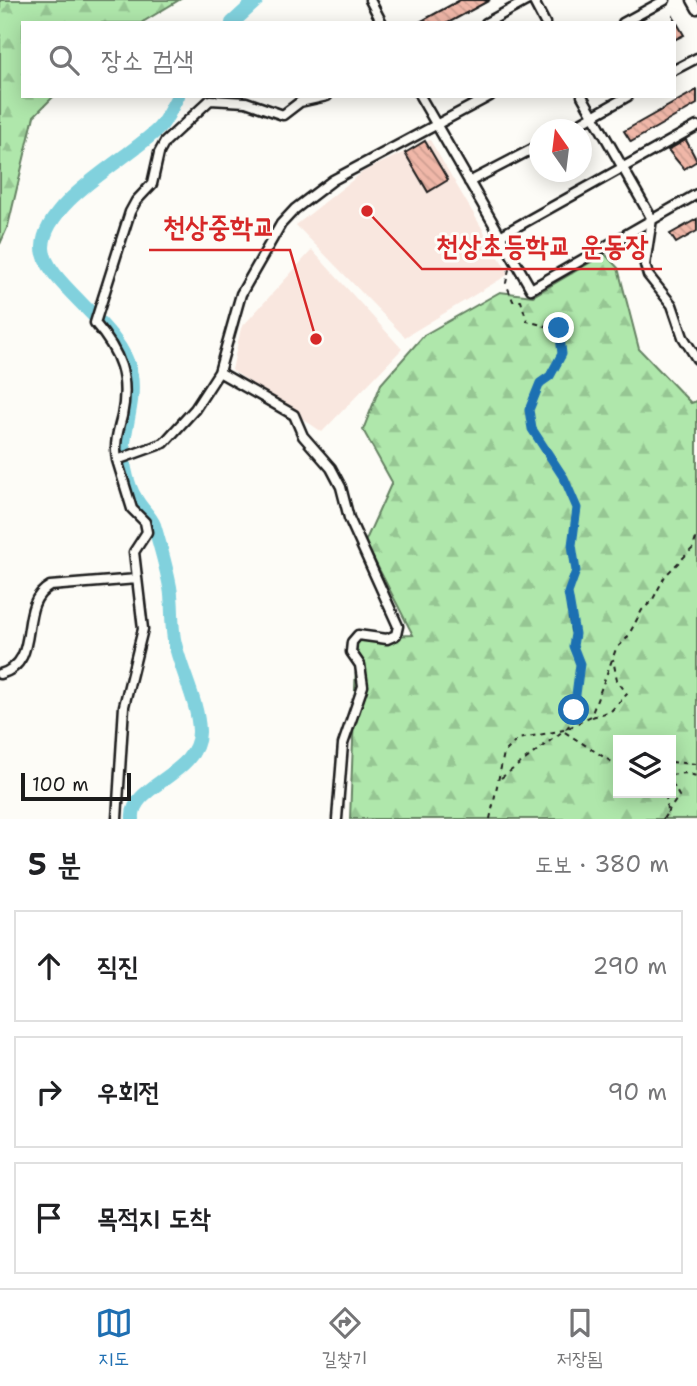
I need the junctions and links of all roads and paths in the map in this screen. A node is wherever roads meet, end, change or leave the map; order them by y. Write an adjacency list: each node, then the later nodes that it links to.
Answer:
1 (370, 0): 6 (street)
2 (531, 0): 7 (street); 8 (street)
3 (665, 0): 9 (street)
4 (692, 0): 5 (street)
5 (697, 9)
6 (381, 21)
7 (490, 21)
8 (544, 21)
9 (627, 21)
10 (697, 58): 11 (street)
11 (676, 69)
12 (219, 98): 14 (street)
13 (219, 98): 32 (street)
14 (318, 98)
15 (421, 98): 22 (street)
16 (486, 98): 22 (street)
17 (583, 98): 19 (street)
18 (624, 98): 19 (street)
19 (592, 116): 20 (street); 24 (street)
20 (587, 119)
21 (697, 125): 24 (street)
22 (435, 127): 25 (street); 31 (street)
23 (529, 151): 25 (street)
24 (621, 167): 27 (street); 28 (street)
25 (469, 182): 28 (street)
26 (697, 194): 27 (street)
27 (652, 219): 28 (street); 30 (street)
28 (500, 236)
29 (509, 267): 40 (path)
30 (697, 359)
31 (219, 372): 32 (street); 51 (street)
32 (118, 460): 36 (street)
33 (697, 535): 35 (path)
34 (697, 546): 35 (path)
35 (693, 548): 37 (path)
36 (137, 579): 38 (street); 50 (street)
37 (613, 657): 39 (path); 39 (path)
38 (0, 674)
39 (591, 716): 40 (path)
40 (565, 730): 42 (path); 46 (path); 46 (path)
41 (676, 762): 43 (path)
42 (613, 763)
43 (697, 764)
44 (676, 773): 45 (path)
45 (697, 776)
46 (500, 778): 52 (path)
47 (676, 790): 49 (path)
48 (666, 798): 49 (path)
49 (667, 813): 53 (path)
50 (117, 819)
51 (337, 819)
52 (490, 819)
53 (663, 819)

